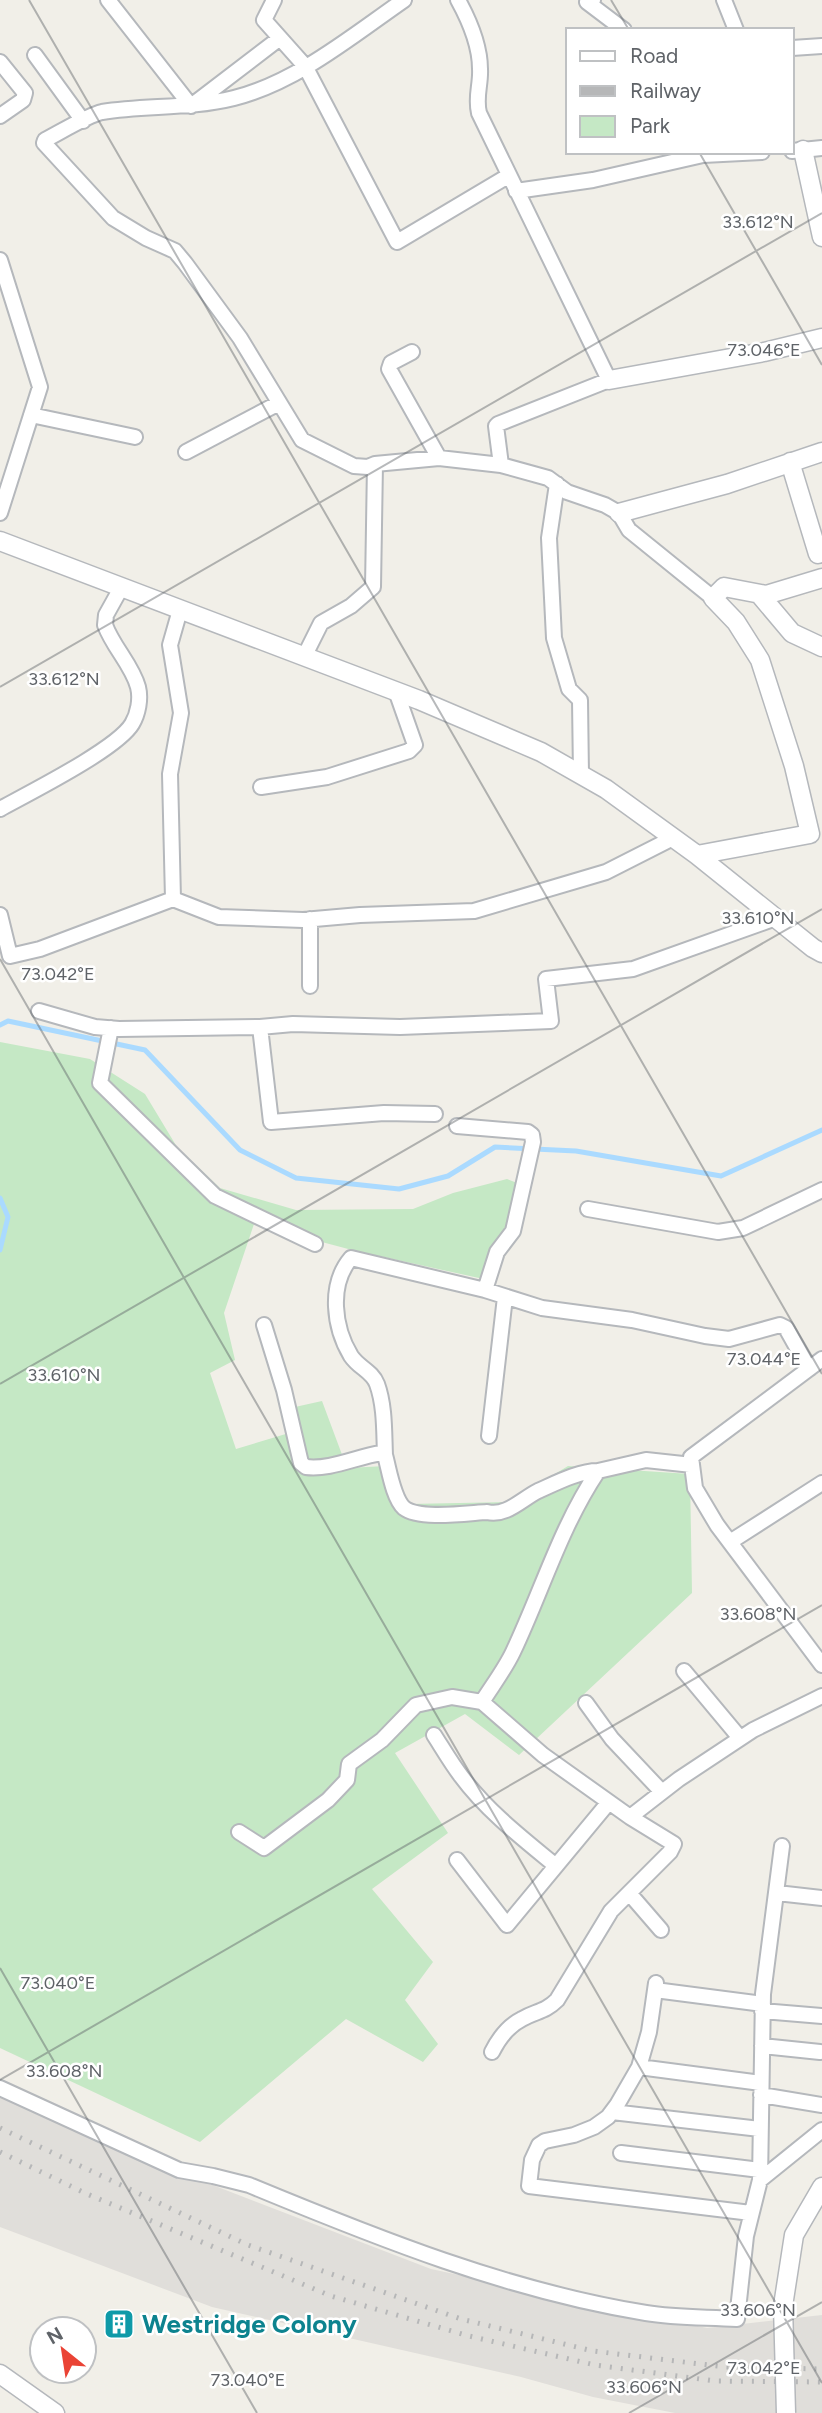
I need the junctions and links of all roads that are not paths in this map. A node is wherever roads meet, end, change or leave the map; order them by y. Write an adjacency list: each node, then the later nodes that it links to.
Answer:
1 (108, 0): 15 (street)
2 (274, 0): 9 (street)
3 (404, 0): 14 (street)
4 (458, 0): 21 (street)
5 (593, 0): 7 (street)
6 (723, 0): 8 (street)
7 (621, 28)
8 (735, 28)
9 (280, 38): 14 (street); 15 (street)
10 (822, 46): 11 (street)
11 (794, 48)
12 (35, 55): 17 (street)
13 (0, 62): 16 (street)
14 (305, 66): 15 (street); 21 (street)
15 (191, 106): 17 (street)
16 (0, 116)
17 (83, 121): 28 (street)
18 (822, 148): 19 (street)
19 (798, 151): 23 (street)
20 (723, 154): 22 (street)
21 (508, 176): 22 (street)
22 (516, 191): 27 (street)
23 (822, 237)
24 (0, 260): 29 (street)
25 (822, 338): 27 (street)
26 (412, 352): 33 (street)
27 (609, 380): 36 (street)
28 (279, 403): 31 (street); 35 (street)
29 (31, 415): 30 (street); 38 (street)
30 (135, 437)
31 (186, 452)
32 (822, 452): 34 (street)
33 (439, 458): 35 (street); 36 (street)
34 (790, 462): 39 (street); 41 (street)
35 (374, 464): 48 (street)
36 (501, 465): 37 (street)
37 (556, 484): 39 (street); 50 (street)
38 (0, 513)
39 (619, 513): 45 (street)
40 (0, 541): 43 (street)
41 (818, 554)
42 (822, 578): 44 (street)
43 (121, 588): 46 (street); 52 (street)
44 (760, 595): 45 (street); 47 (street)
45 (713, 598): 54 (street)
46 (180, 610): 48 (street); 55 (street)
47 (822, 647)
48 (304, 657): 49 (street)
49 (396, 691): 50 (street); 51 (street)
50 (581, 775): 53 (street)
51 (261, 787)
52 (0, 809)
53 (673, 838): 54 (street); 58 (street)
54 (697, 855): 57 (street)
55 (173, 899): 58 (street); 60 (street)
56 (0, 915): 60 (street)
57 (776, 918): 59 (street); 63 (street)
58 (310, 919): 61 (street)
59 (822, 953)
60 (5, 958)
61 (310, 986)
62 (39, 1011): 64 (street)
63 (260, 1027): 64 (street); 65 (street)
64 (111, 1028): 69 (street)
65 (435, 1114)
66 (457, 1126): 70 (street)
67 (822, 1190): 68 (street)
68 (588, 1209)
69 (315, 1244)
70 (485, 1290): 71 (street); 76 (street)
71 (505, 1297): 74 (street); 75 (street)
72 (264, 1325): 76 (street)
73 (822, 1359): 74 (street)
74 (809, 1368): 77 (street)
75 (489, 1436)
76 (385, 1455): 78 (street)
77 (692, 1465): 78 (street); 80 (street)
78 (598, 1471): 84 (street)
79 (822, 1483): 80 (street)
80 (730, 1542): 81 (street)
81 (822, 1665)
82 (684, 1671): 87 (street)
83 (822, 1696): 87 (street)
84 (482, 1702): 89 (street); 91 (street)
85 (586, 1703): 88 (street)
86 (434, 1735): 94 (street)
87 (740, 1738): 88 (street)
88 (662, 1792): 90 (street)
89 (608, 1802): 90 (street); 94 (street)
90 (630, 1817): 95 (street)
91 (239, 1832)
92 (782, 1846): 96 (street)
93 (457, 1860): 94 (street)
94 (556, 1866)
95 (629, 1893): 98 (street); 102 (street)
96 (777, 1893): 97 (street); 99 (street)
97 (822, 1898)
98 (661, 1930)
99 (762, 2007): 100 (street); 101 (street); 104 (street)
100 (822, 2017)
101 (762, 2046): 103 (street); 106 (street)
102 (492, 2052)
103 (820, 2052)
104 (639, 2067): 106 (street); 108 (street)
105 (0, 2088): 114 (street)
106 (761, 2089): 107 (street); 109 (street)
107 (822, 2105)
108 (612, 2112): 109 (street); 114 (street)
109 (760, 2129): 112 (street)
110 (822, 2130): 112 (street)
111 (621, 2153): 112 (street)
112 (760, 2175): 114 (street)
113 (822, 2187): 117 (street, bridge)
114 (751, 2213)
115 (0, 2374): 116 (street)
116 (55, 2413)
117 (786, 2413)

